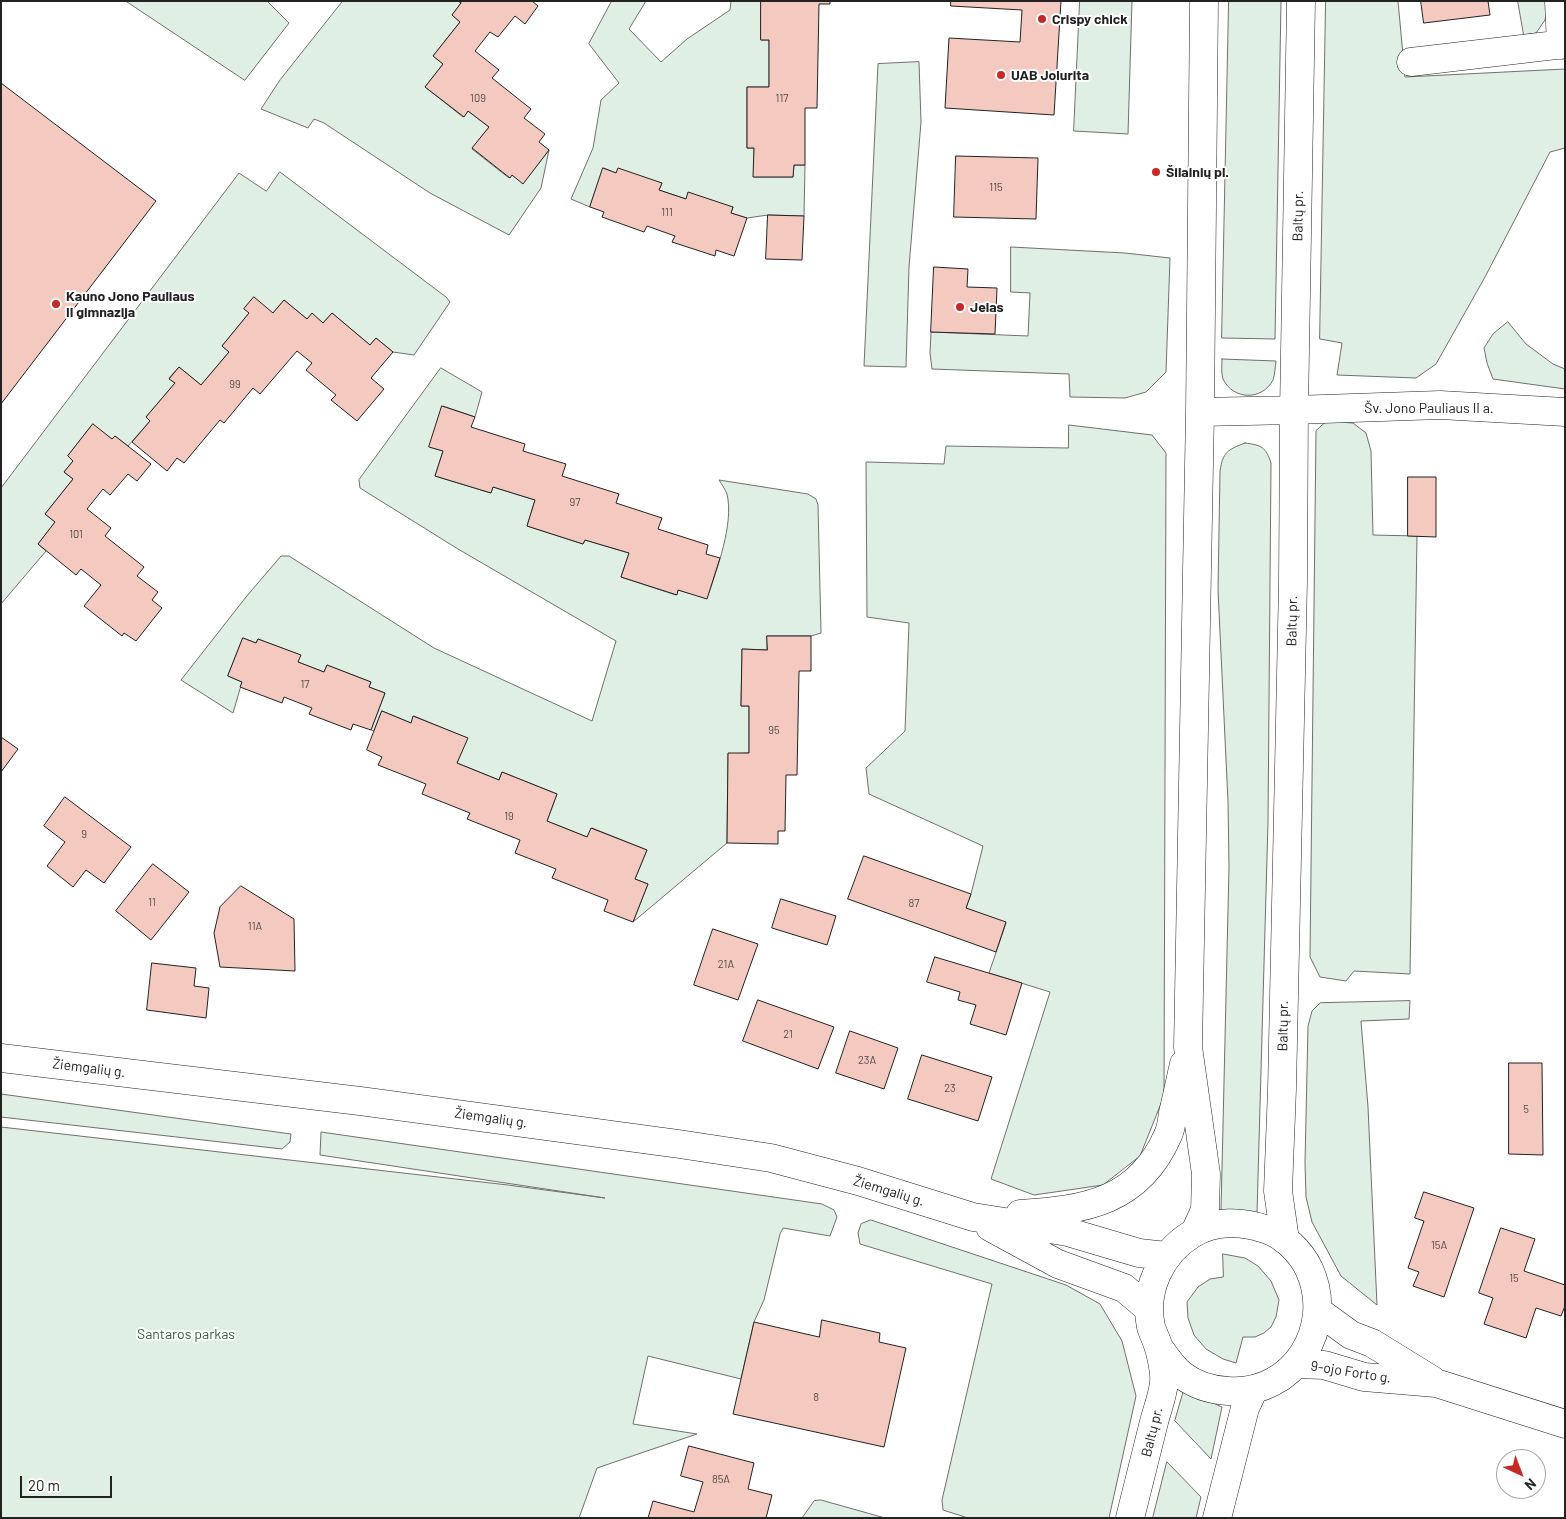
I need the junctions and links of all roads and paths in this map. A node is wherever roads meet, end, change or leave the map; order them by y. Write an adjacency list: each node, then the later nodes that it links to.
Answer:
1 (1204, 1): 7 (main road)
2 (1301, 1): 6 (main road, Baltų pr.)
3 (1559, 1): 4 (main road)
4 (1563, 44): 5 (main road)
5 (1411, 62)
6 (1294, 410): 7 (main road, Šv. Jono Pauliaus II a.); 8 (main road, Šv. Jono Pauliaus II a.); 13 (main road, Baltų pr.)
7 (1200, 412): 9 (main road)
8 (1565, 412)
9 (1188, 1047): 11 (main road); 12 (main road)
10 (1, 1058): 11 (main road, Žiemgalių g.)
11 (973, 1217): 14 (main road, Žiemgalių g.); 15 (main road, Žiemgalių g.)
12 (1195, 1232): 13 (main road, Baltų pr.); 14 (main road, Baltų pr.)
13 (1285, 1240): 16 (main road, Baltų pr.)
14 (1166, 1256): 15 (main road, Baltų pr.)
15 (1149, 1309): 17 (main road, Baltų pr.)
16 (1318, 1311): 18 (main road, Baltų pr.); 19 (main road, 9-ojo Forto g.)
17 (1158, 1346): 20 (main road, Baltų pr.); 22 (main road, Baltų pr.)
18 (1296, 1364): 19 (main road, 9-ojo Forto g.); 20 (main road, Baltų pr.)
19 (1436, 1382): 21 (main road, 9-ojo Forto g.)
20 (1254, 1389): 23 (main road)
21 (1565, 1424)
22 (1130, 1518)
23 (1217, 1518)

